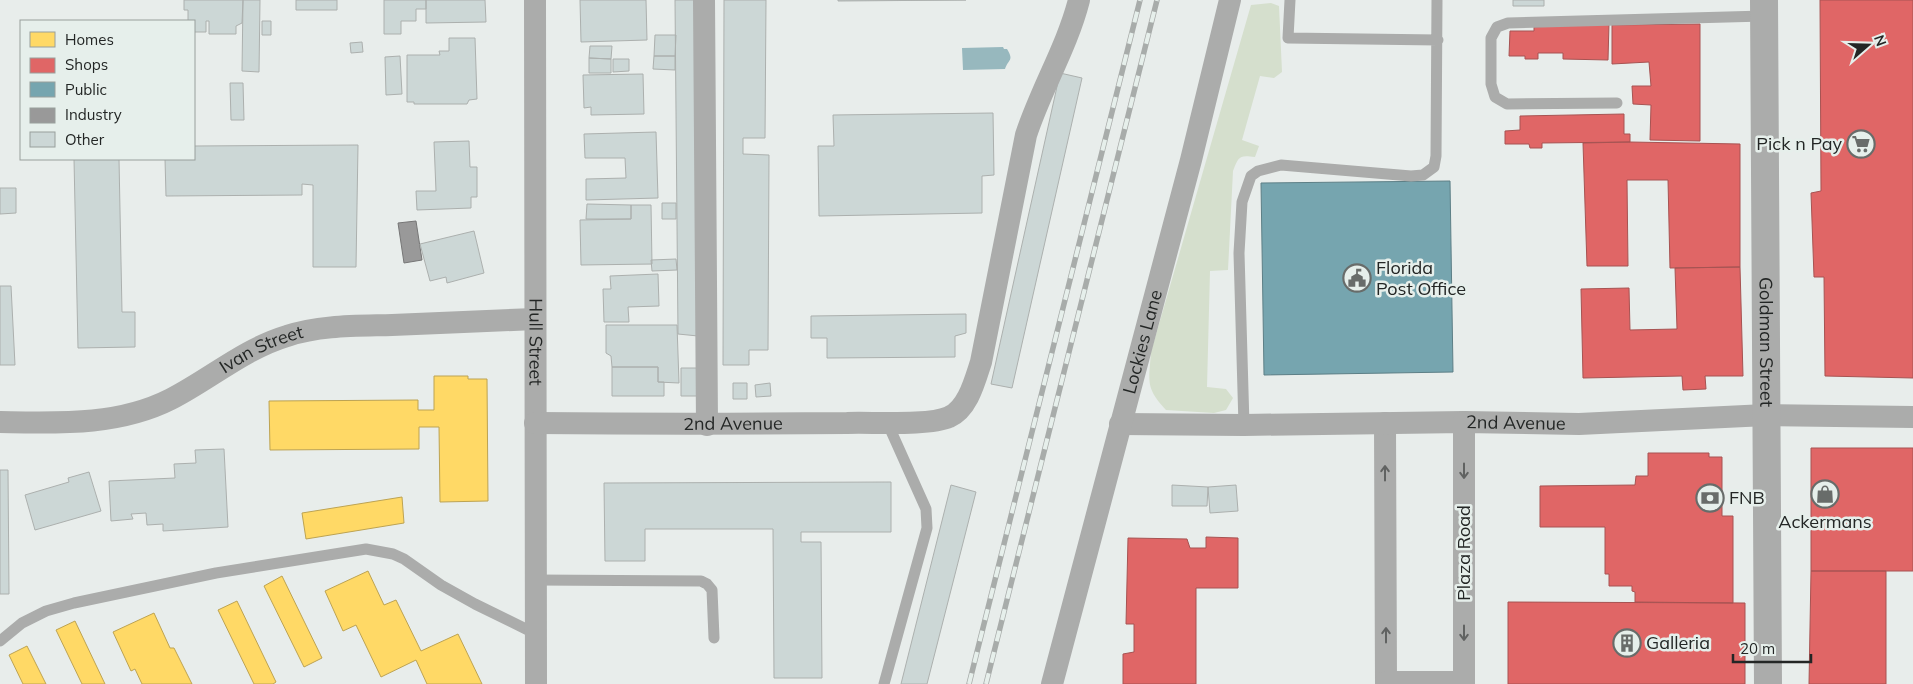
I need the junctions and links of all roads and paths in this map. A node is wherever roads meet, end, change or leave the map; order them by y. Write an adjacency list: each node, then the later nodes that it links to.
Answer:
1 (536, 0): 10 (street, Hull Street)
2 (704, 0): 17 (street)
3 (1079, 0): 14 (street, 2nd Avenue)
4 (1230, 0): 18 (street, Lockies Lane)
5 (1290, 0): 8 (lane)
6 (1437, 0): 8 (lane)
7 (1764, 8): 9 (lane); 11 (street, Goldman Street)
8 (1438, 40): 20 (lane)
9 (1617, 103)
10 (535, 319): 13 (street, Ivan Street); 16 (street, Hull Street)
11 (1766, 415): 12 (street, 2nd Avenue); 15 (street, 2nd Avenue); 30 (street, Goldman Street)
12 (1913, 417)
13 (0, 422)
14 (887, 422): 17 (street, 2nd Avenue); 28 (lane)
15 (1464, 422): 19 (street, 2nd Avenue); 26 (street, Plaza Road, one-way to 26)
16 (535, 423): 17 (street, 2nd Avenue); 21 (street, Hull Street)
17 (707, 424)
18 (1120, 424): 20 (street, 2nd Avenue); 29 (street, Lockies Lane)
19 (1385, 424): 20 (street, 2nd Avenue); 25 (street, one-way to 19)
20 (1244, 425)
21 (535, 580): 22 (street, Hull Street); 23 (lane)
22 (536, 634): 24 (lane); 27 (street, Hull Street)
23 (714, 638)
24 (0, 641)
25 (1386, 683): 26 (street)
26 (1464, 683)
27 (536, 684)
28 (884, 684)
29 (1052, 684)
30 (1768, 684)

